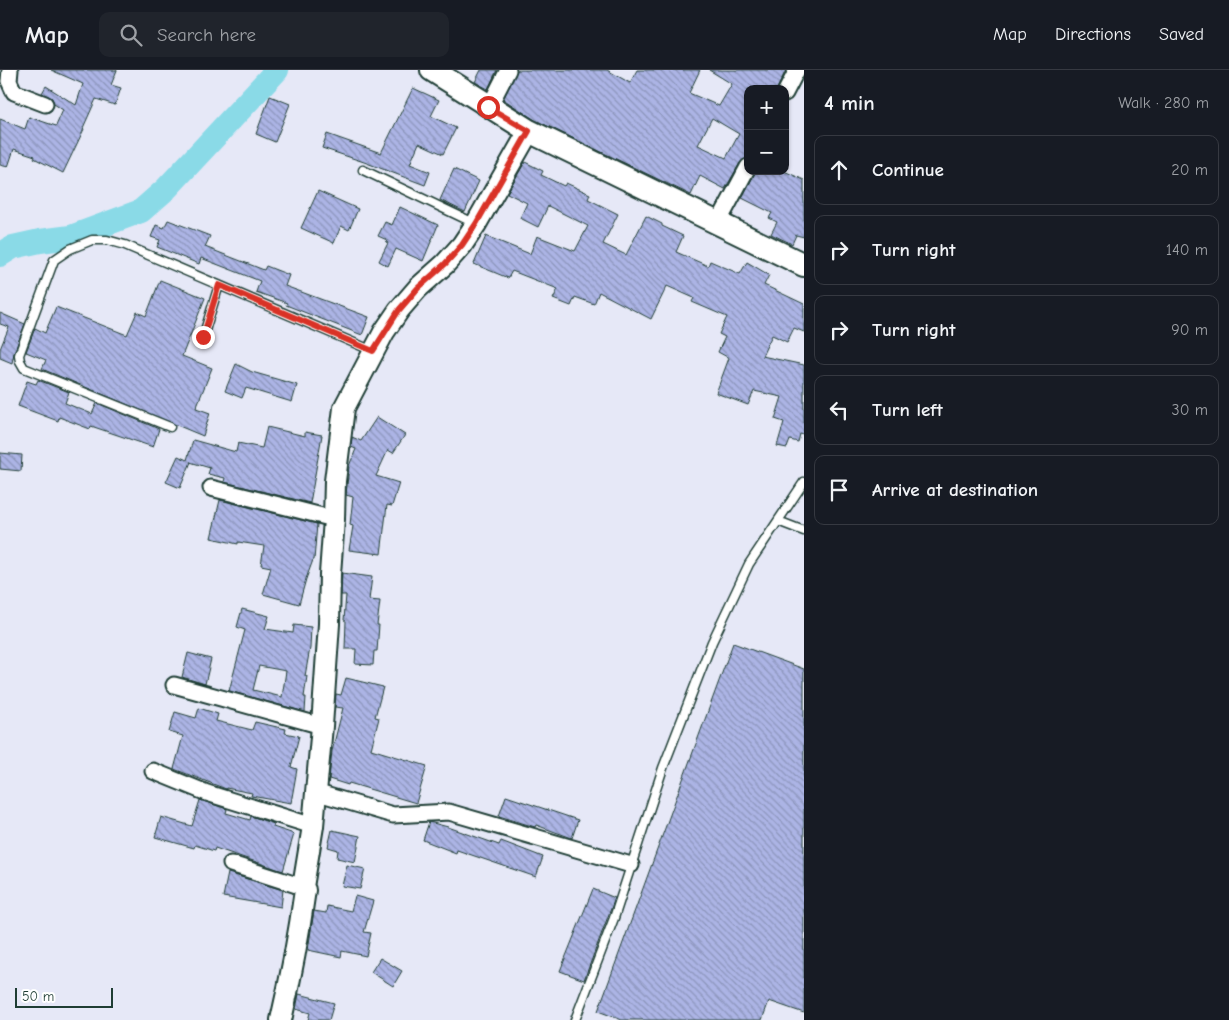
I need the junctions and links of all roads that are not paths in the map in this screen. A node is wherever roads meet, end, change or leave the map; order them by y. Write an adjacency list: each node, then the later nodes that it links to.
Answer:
1 (432, 70): 7 (main road)
2 (508, 70): 7 (street)
3 (797, 70): 5 (street)
4 (7, 71): 6 (street)
5 (789, 85)
6 (45, 104)
7 (488, 107): 8 (main road)
8 (529, 131): 11 (main road); 12 (street)
9 (363, 170): 12 (lane)
10 (744, 174): 11 (street)
11 (718, 223): 13 (main road)
12 (476, 224): 16 (street)
13 (804, 265)
14 (219, 285): 15 (lane); 16 (lane); 17 (lane)
15 (203, 337)
16 (373, 351): 20 (street)
17 (170, 427)
18 (804, 482): 21 (lane)
19 (211, 488): 20 (street)
20 (334, 519): 24 (street)
21 (778, 521): 22 (lane); 29 (lane)
22 (804, 531)
23 (174, 685): 24 (street)
24 (322, 726): 26 (street)
25 (153, 771): 27 (street)
26 (315, 792): 27 (street); 29 (street)
27 (313, 826): 30 (street)
28 (231, 864): 30 (street)
29 (631, 865): 32 (lane)
30 (303, 887): 31 (street)
31 (281, 1020)
32 (575, 1020)

